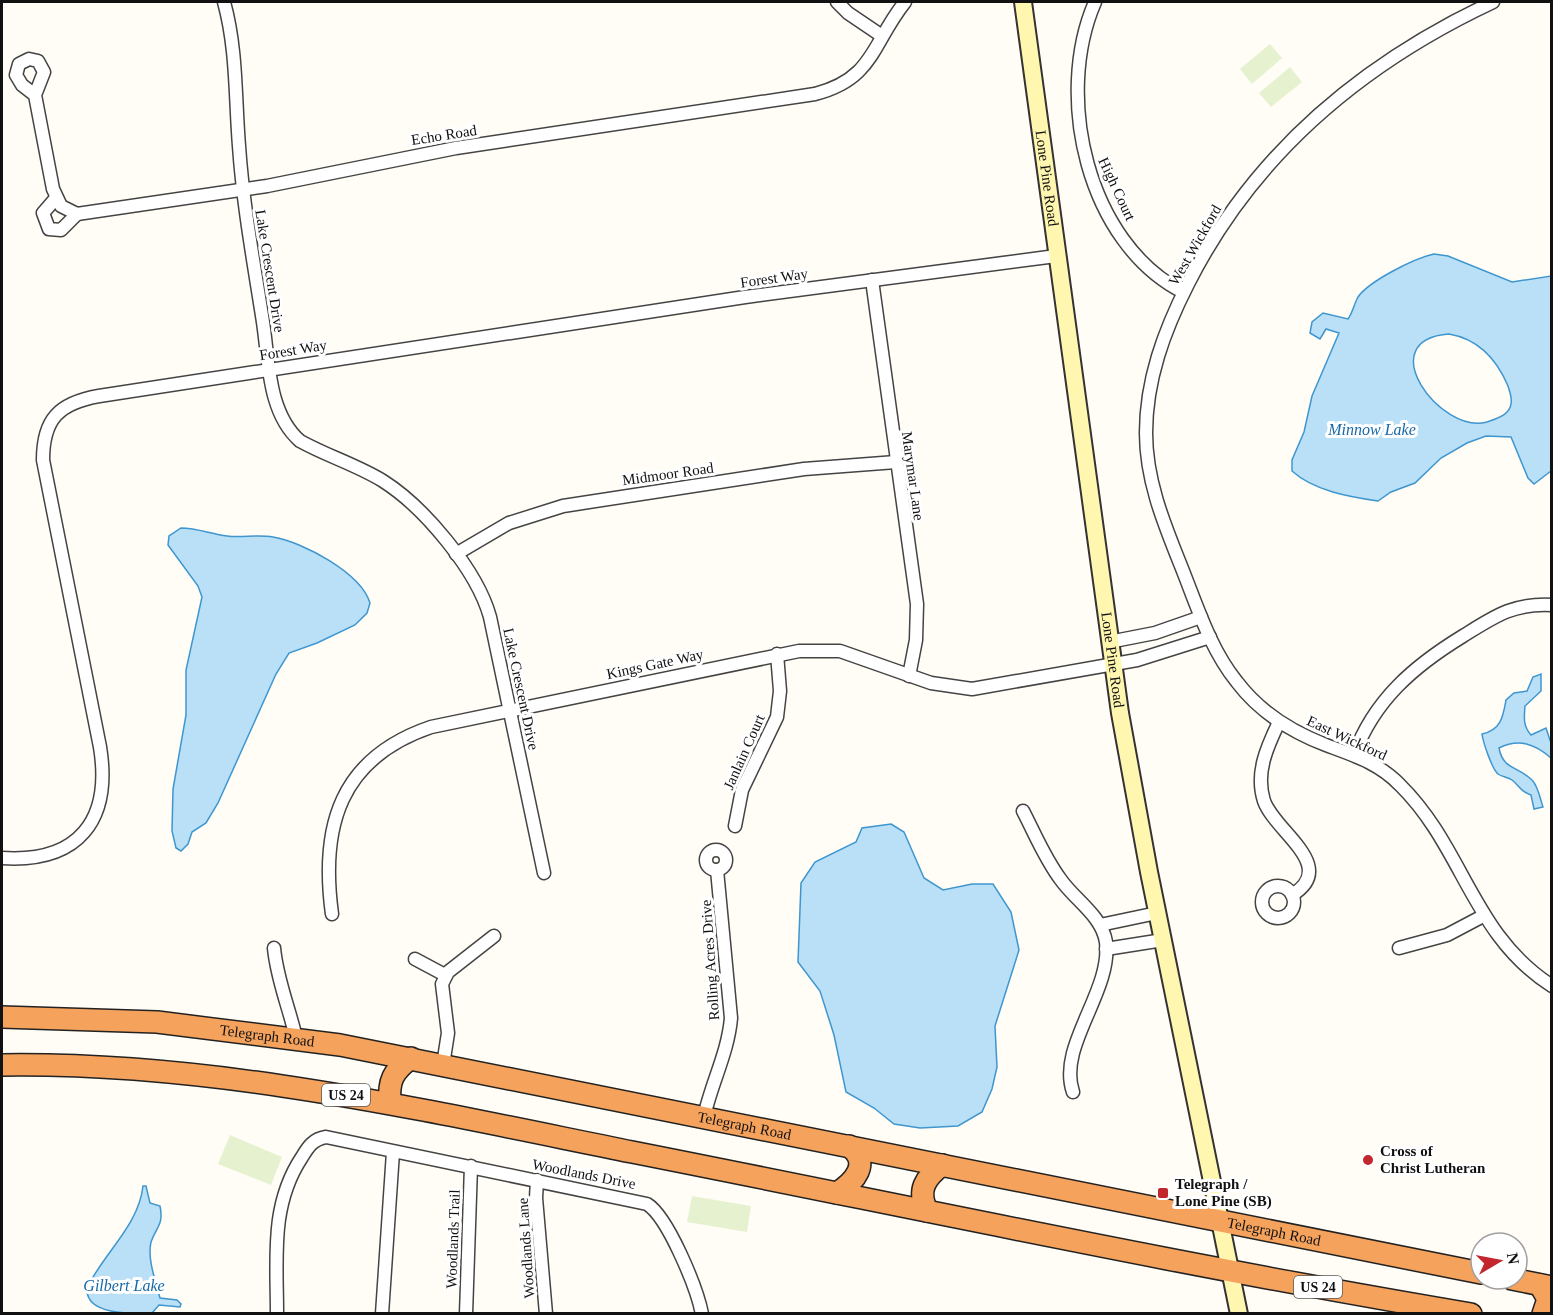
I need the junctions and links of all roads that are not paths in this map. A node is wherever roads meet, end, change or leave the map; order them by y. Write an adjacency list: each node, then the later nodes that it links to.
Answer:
1 (224, 2): 9 (street, Lake Crescent Drive)
2 (837, 2): 7 (street)
3 (905, 2): 7 (street, Echo Road)
4 (1023, 2): 12 (street, Lone Pine Road)
5 (1095, 2): 14 (street, High Court)
6 (1493, 2): 14 (street, West Wickford)
7 (882, 36): 9 (street, Echo Road)
8 (35, 95): 10 (street)
9 (243, 189): 11 (street, Echo Road); 15 (street, Lake Crescent Drive)
10 (56, 198): 11 (street); 11 (street)
11 (77, 214)
12 (1056, 256): 13 (street, Forest Way); 22 (street, Lone Pine Road)
13 (872, 280): 15 (street, Forest Way); 16 (street, Marymar Lane)
14 (1184, 292): 19 (street, West Wickford)
15 (270, 369): 17 (street, Lake Crescent Drive); 32 (street, Forest Way)
16 (896, 462): 17 (street, Midmoor Road); 26 (street, Marymar Lane)
17 (456, 554): 27 (street, Lake Crescent Drive)
18 (1551, 605): 29 (street)
19 (1201, 617): 20 (street); 21 (street, East Wickford)
20 (1180, 625): 22 (street); 23 (street)
21 (1210, 637): 23 (street); 28 (street, East Wickford)
22 (1109, 642): 25 (street, Lone Pine Road)
23 (1188, 645): 25 (street)
24 (777, 654): 26 (street, Kings Gate Way); 27 (street, Kings Gate Way); 31 (street, Janlain Court)
25 (1112, 663): 26 (street, Kings Gate Way); 37 (street, Lone Pine Road)
26 (909, 676)
27 (510, 709): 34 (street, Lake Crescent Drive); 36 (street, Kings Gate Way)
28 (1279, 722): 29 (street, East Wickford); 35 (street)
29 (1354, 755): 38 (street, East Wickford)
30 (1023, 811): 39 (street)
31 (735, 826)
32 (2, 858)
33 (717, 870): 55 (street, Rolling Acres Drive)
34 (544, 873)
35 (1292, 895)
36 (332, 914)
37 (1157, 914): 39 (street); 41 (street, Lone Pine Road)
38 (1483, 916): 43 (street); 47 (street, East Wickford)
39 (1100, 925): 44 (street)
40 (494, 936): 46 (street)
41 (1163, 940): 44 (street); 63 (street, Lone Pine Road)
42 (274, 948): 49 (street)
43 (1399, 948)
44 (1106, 950): 53 (street)
45 (415, 959): 46 (street)
46 (445, 975): 52 (street)
47 (1551, 986)
48 (2, 1017): 49 (highway, Telegraph Road)
49 (296, 1038): 50 (highway, Telegraph Road)
50 (411, 1058): 52 (highway, Telegraph Road); 54 (highway)
51 (2, 1065): 54 (highway, US 24)
52 (443, 1065): 55 (highway, Telegraph Road)
53 (1073, 1092)
54 (390, 1103): 61 (highway, US 24)
55 (704, 1117): 56 (highway, Telegraph Road)
56 (849, 1146): 58 (highway, Telegraph Road); 61 (highway)
57 (393, 1152): 59 (street, Woodlands Drive); 68 (street, Woodlands Drive); 69 (street)
58 (942, 1165): 62 (highway); 63 (highway, Telegraph Road)
59 (471, 1166): 60 (street, Woodlands Drive); 70 (street, Woodlands Trail)
60 (537, 1180): 71 (street, Woodlands Lane); 72 (street, Woodlands Drive)
61 (837, 1193): 62 (highway, US 24)
62 (927, 1211): 64 (highway, US 24)
63 (1220, 1221): 64 (street, Lone Pine Road); 65 (highway, Telegraph Road)
64 (1230, 1271): 73 (street, Lone Pine Road); 74 (highway, US 24)
65 (1469, 1271)
66 (1529, 1282): 67 (highway)
67 (1546, 1286): 75 (highway)
68 (277, 1314)
69 (382, 1314)
70 (466, 1314)
71 (546, 1314)
72 (702, 1314)
73 (1239, 1314)
74 (1471, 1314)
75 (1543, 1314)

